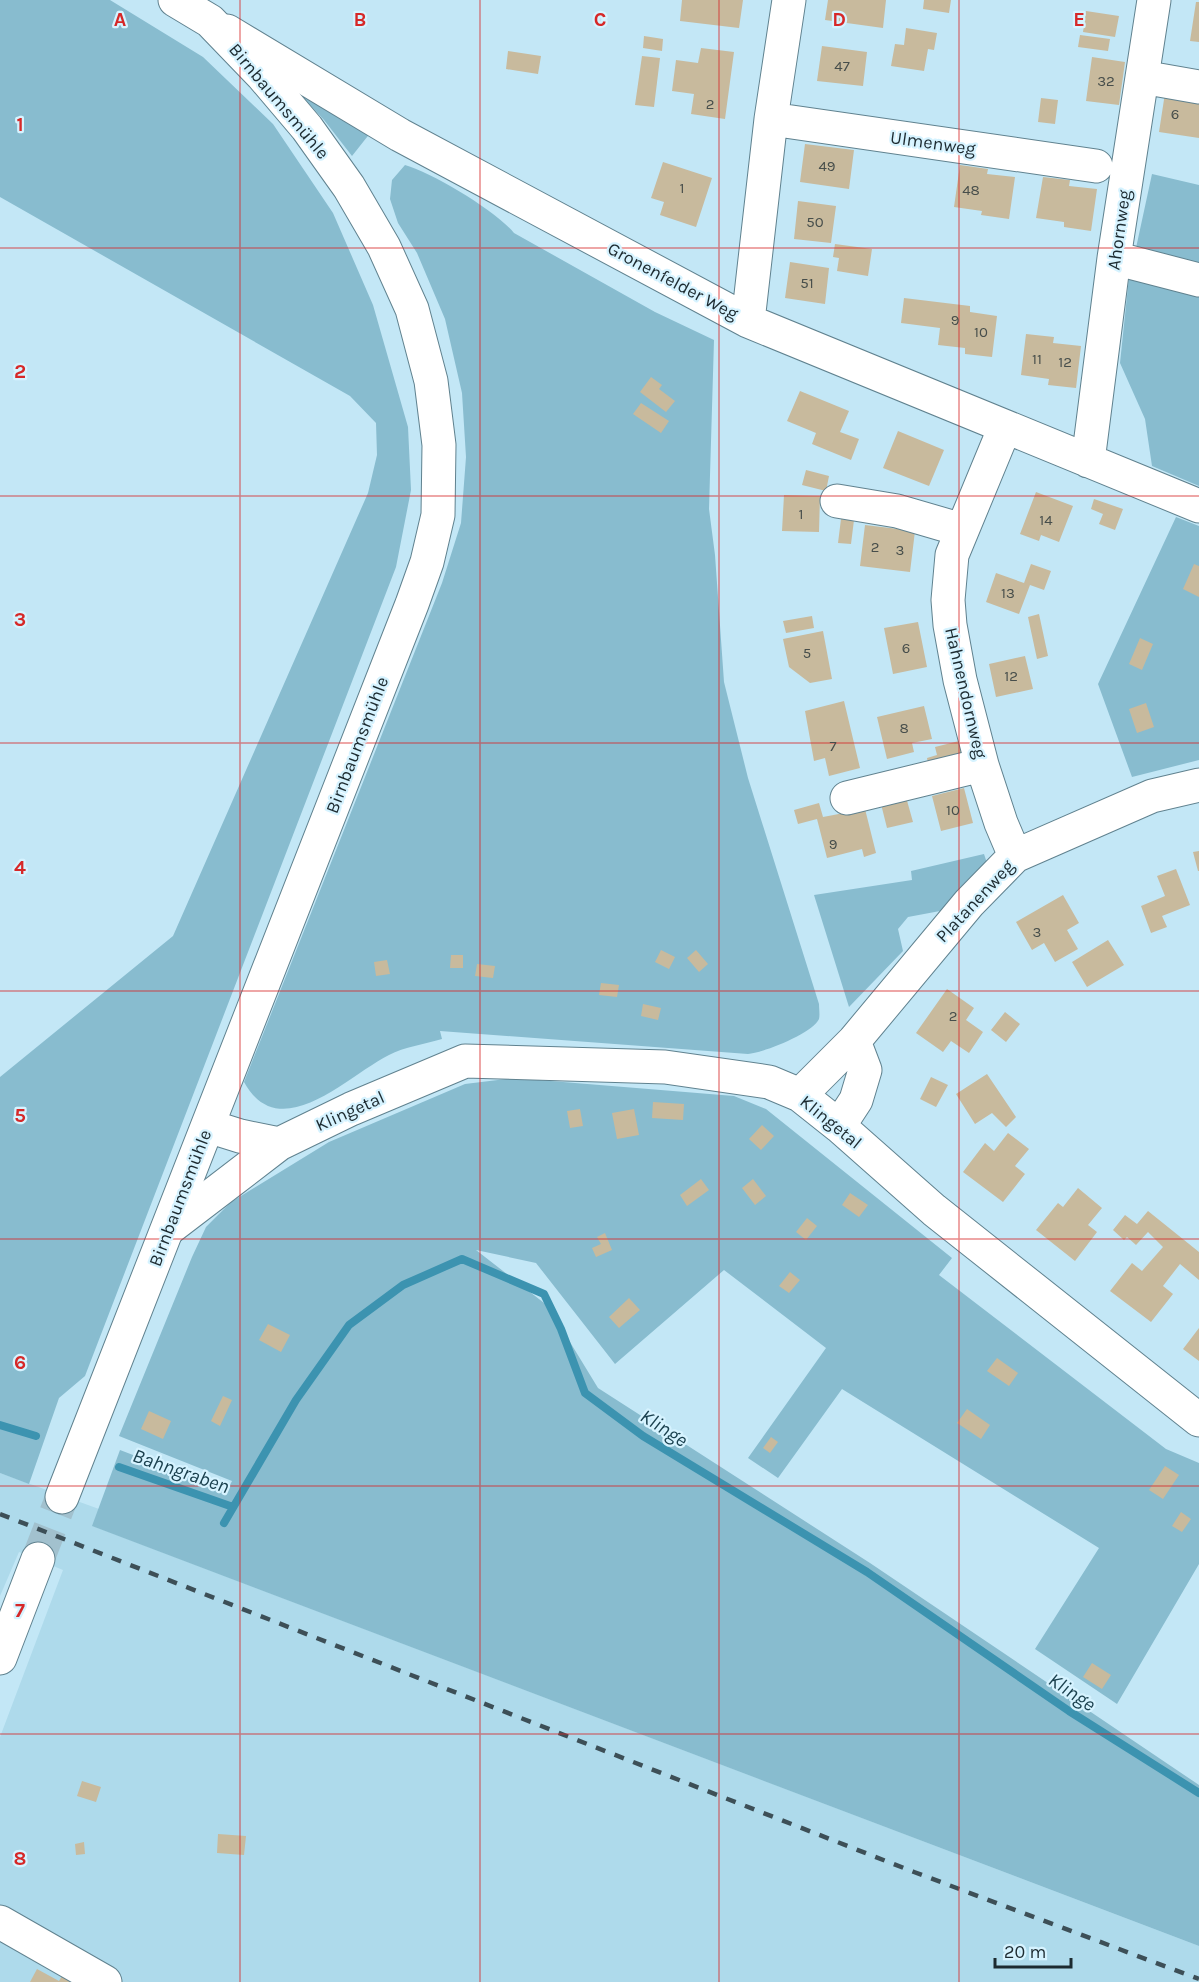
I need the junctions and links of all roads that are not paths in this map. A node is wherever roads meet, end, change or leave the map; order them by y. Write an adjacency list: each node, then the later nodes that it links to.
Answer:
1 (175, 0): 4 (street, Gronenfelder Weg)
2 (789, 0): 7 (street)
3 (1154, 0): 5 (street, Ahornweg)
4 (210, 21): 11 (street, Gronenfelder Weg); 23 (street, Birnbaumsmühle)
5 (1142, 77): 6 (street); 9 (street, Ahornweg)
6 (1199, 87)
7 (771, 119): 8 (street, Ulmenweg); 11 (street)
8 (1096, 166)
9 (1114, 258): 10 (street); 13 (street, Ahornweg)
10 (1199, 280)
11 (748, 321): 12 (street, Gronenfelder Weg)
12 (1005, 427): 13 (street, Gronenfelder Weg); 16 (street, Hahnendornweg)
13 (1088, 461): 15 (street, Gronenfelder Weg)
14 (837, 501): 16 (street)
15 (1199, 506)
16 (962, 530): 17 (street, Hahnendornweg)
17 (982, 765): 19 (street); 20 (street, Hahnendornweg)
18 (1199, 785): 20 (street, Platanenweg)
19 (847, 798)
20 (1015, 856): 21 (street, Platanenweg)
21 (854, 1041): 22 (street, Platanenweg); 24 (street)
22 (800, 1095): 24 (street, Klingetal); 25 (street, Klingetal)
23 (208, 1126): 25 (street); 26 (street, Birnbaumsmühle)
24 (839, 1126): 27 (street, Klingetal)
25 (279, 1144): 26 (street, Klingetal)
26 (168, 1228): 28 (street, Birnbaumsmühle)
27 (1199, 1420)
28 (62, 1497)
29 (38, 1560): 30 (street)
30 (0, 1658)
31 (0, 1922): 32 (street)
32 (105, 1982)

